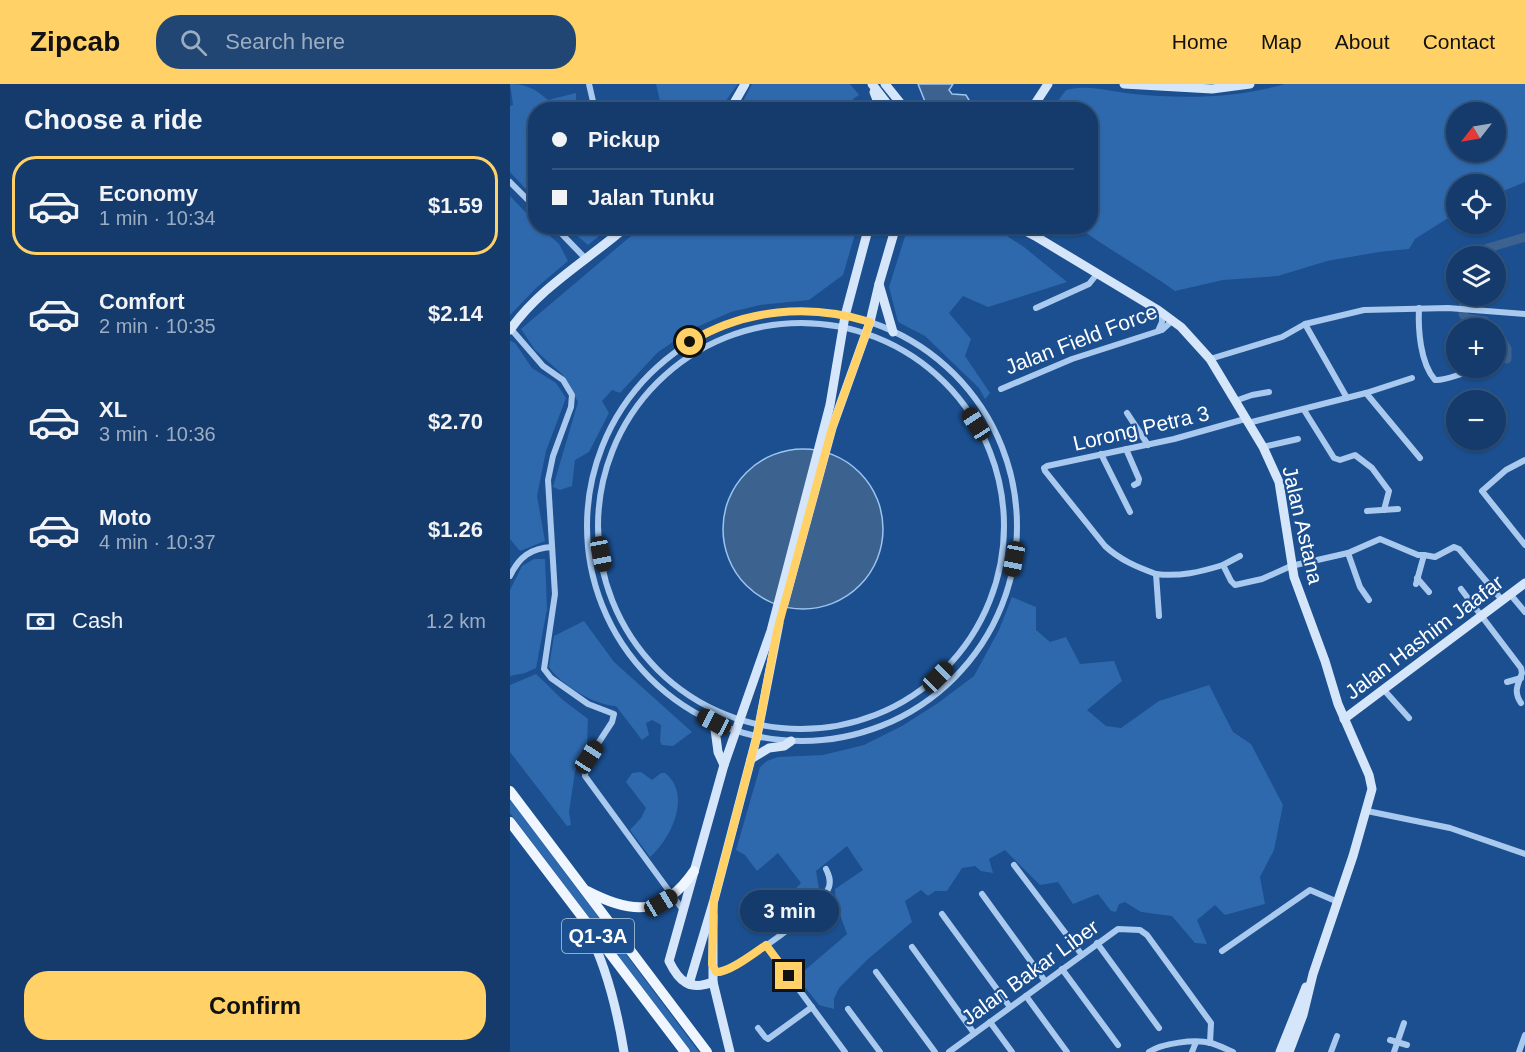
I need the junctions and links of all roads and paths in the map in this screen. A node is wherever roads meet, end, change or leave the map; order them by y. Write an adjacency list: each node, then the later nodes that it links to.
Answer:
1 (589, 84): 8 (street)
2 (746, 84): 9 (street)
3 (871, 84): 10 (street); 11 (street)
4 (1048, 84): 13 (street)
5 (1124, 84): 6 (street)
6 (1250, 84)
7 (886, 85): 12 (street)
8 (593, 102)
9 (735, 102)
10 (878, 102)
11 (886, 102)
12 (898, 102)
13 (1036, 102)
14 (510, 182): 15 (street)
15 (528, 200)
16 (562, 234): 22 (street)
17 (617, 234): 22 (street)
18 (867, 234): 29 (street)
19 (894, 234): 24 (street)
20 (1031, 234): 21 (street, Jalan Astana)
21 (1035, 236): 23 (street, Jalan Astana)
22 (586, 259): 34 (street)
23 (1097, 274): 25 (street); 27 (street, Jalan Astana)
24 (879, 284): 31 (street); 36 (street)
25 (1036, 308)
26 (1419, 308): 28 (street); 32 (street); 40 (street)
27 (1162, 313): 30 (street, Jalan Astana); 35 (street)
28 (1525, 314)
29 (845, 315): 31 (street); 33 (street); 88 (street)
30 (1173, 320): 35 (street, Jalan Field Force); 38 (street, Jalan Astana)
31 (870, 322): 36 (street); 37 (street)
32 (1305, 324): 38 (street); 44 (street)
33 (844, 328): 37 (street); 49 (street); 87 (street)
34 (511, 330): 63 (street)
35 (1158, 331): 41 (street, Jalan Field Force)
36 (893, 332): 92 (street)
37 (866, 334): 49 (street); 89 (street)
38 (1210, 359): 45 (street, Jalan Astana)
39 (1412, 378): 43 (street, Lorong Petra 3)
40 (1447, 378)
41 (1001, 389)
42 (1269, 392): 45 (street)
43 (1366, 393): 44 (street, Lorong Petra 3); 55 (street)
44 (1347, 398): 46 (street, Lorong Petra 3)
45 (1235, 402): 48 (street, Jalan Astana)
46 (1304, 410): 48 (street, Lorong Petra 3); 59 (street)
47 (1127, 413): 51 (street)
48 (1247, 421): 51 (street, Lorong Petra 3); 52 (street, Jalan Astana)
49 (828, 427): 80 (street)
50 (1298, 439): 52 (street)
51 (1148, 445): 53 (street, Lorong Petra 3)
52 (1263, 447): 68 (street, Jalan Astana)
53 (1126, 449): 54 (street, Lorong Petra 3); 57 (street)
54 (1101, 454): 61 (street); 69 (street, Lorong Petra 3)
55 (1420, 458)
56 (1525, 460): 62 (street)
57 (1134, 485)
58 (1398, 509): 59 (street)
59 (1384, 510): 60 (street)
60 (1366, 511)
61 (1130, 512)
62 (1525, 545)
63 (552, 547): 70 (street); 104 (street)
64 (1348, 553): 65 (street); 68 (street); 75 (street)
65 (1424, 555): 73 (street); 76 (street)
66 (1240, 556): 67 (street)
67 (1223, 565): 68 (street); 69 (street)
68 (1292, 566): 85 (street, Jalan Astana)
69 (1156, 574): 79 (street)
70 (510, 576)
71 (1525, 583): 74 (street, Jalan Hashim Jaafar)
72 (1461, 590): 78 (street)
73 (1429, 592)
74 (1510, 594): 76 (street, Jalan Hashim Jaafar); 77 (street)
75 (1369, 600)
76 (1502, 600): 78 (street, Jalan Hashim Jaafar)
77 (1525, 612)
78 (1481, 615): 81 (street); 83 (street, Jalan Hashim Jaafar)
79 (1159, 616)
80 (774, 631): 87 (street); 89 (street)
81 (1523, 677): 82 (street); 84 (street)
82 (1507, 682)
83 (1384, 690): 85 (street, Jalan Hashim Jaafar); 86 (street)
84 (1521, 703)
85 (1346, 718): 96 (street, Jalan Astana)
86 (1409, 718)
87 (740, 720): 89 (street); 90 (street)
88 (714, 722): 90 (street); 94 (street)
89 (759, 725): 91 (street)
90 (736, 730): 91 (street); 94 (street)
91 (757, 736): 92 (street); 93 (street)
92 (791, 741): 93 (street)
93 (752, 759): 106 (street)
94 (724, 765): 101 (street)
95 (510, 791): 102 (main road)
96 (1367, 811): 98 (street); 107 (street, Jalan Astana)
97 (510, 822): 105 (main road, Q1-3A)
98 (1525, 854)
99 (1014, 865): 114 (street)
100 (825, 869): 111 (street)
101 (694, 872): 104 (main road); 108 (street)
102 (584, 890): 104 (main road); 142 (main road)
103 (982, 894): 121 (street)
104 (672, 897): 108 (street)
105 (570, 899): 140 (street); 141 (main road, Q1-3A)
106 (714, 900): 116 (street); 122 (street)
107 (1338, 902): 113 (street); 120 (street, Jalan Astana)
108 (683, 910): 122 (street)
109 (942, 914): 124 (street)
110 (1097, 943): 114 (street, Jalan Bakar Liber); 130 (street); 136 (street, Jalan Bakar Liber)
111 (766, 945): 115 (street); 125 (street)
112 (912, 947): 131 (street)
113 (1222, 951)
114 (1082, 955): 117 (street, Jalan Bakar Liber)
115 (739, 963): 116 (street); 119 (street)
116 (712, 964): 119 (street)
117 (1062, 969): 121 (street, Jalan Bakar Liber); 137 (street)
118 (876, 972): 146 (street)
119 (717, 979): 122 (street); 143 (street)
120 (1312, 980): 152 (street, Jalan Astana); 153 (street, Jalan Astana)
121 (1045, 981): 123 (street, Jalan Bakar Liber)
122 (689, 984)
123 (1026, 996): 124 (street, Jalan Bakar Liber); 148 (street)
124 (1010, 1006): 127 (street, Jalan Bakar Liber)
125 (812, 1007): 129 (street); 144 (street)
126 (848, 1009): 145 (street)
127 (990, 1022): 131 (street, Jalan Bakar Liber); 147 (street)
128 (1404, 1023): 134 (street)
129 (758, 1028)
130 (1160, 1028)
131 (974, 1033): 139 (street, Jalan Bakar Liber)
132 (1525, 1035): 156 (street)
133 (1337, 1036): 154 (street)
134 (1394, 1041): 138 (street); 155 (street)
135 (1196, 1042): 136 (street); 149 (street); 150 (street)
136 (1210, 1043): 151 (street)
137 (1118, 1045)
138 (1407, 1045)
139 (954, 1051)
140 (624, 1052)
141 (685, 1052)
142 (707, 1052)
143 (729, 1052)
144 (845, 1052)
145 (880, 1052)
146 (935, 1052)
147 (1012, 1052)
148 (1067, 1052)
149 (1149, 1052)
150 (1192, 1052)
151 (1233, 1052)
152 (1280, 1052)
153 (1289, 1052)
154 (1331, 1052)
155 (1394, 1052)
156 (1519, 1052)

